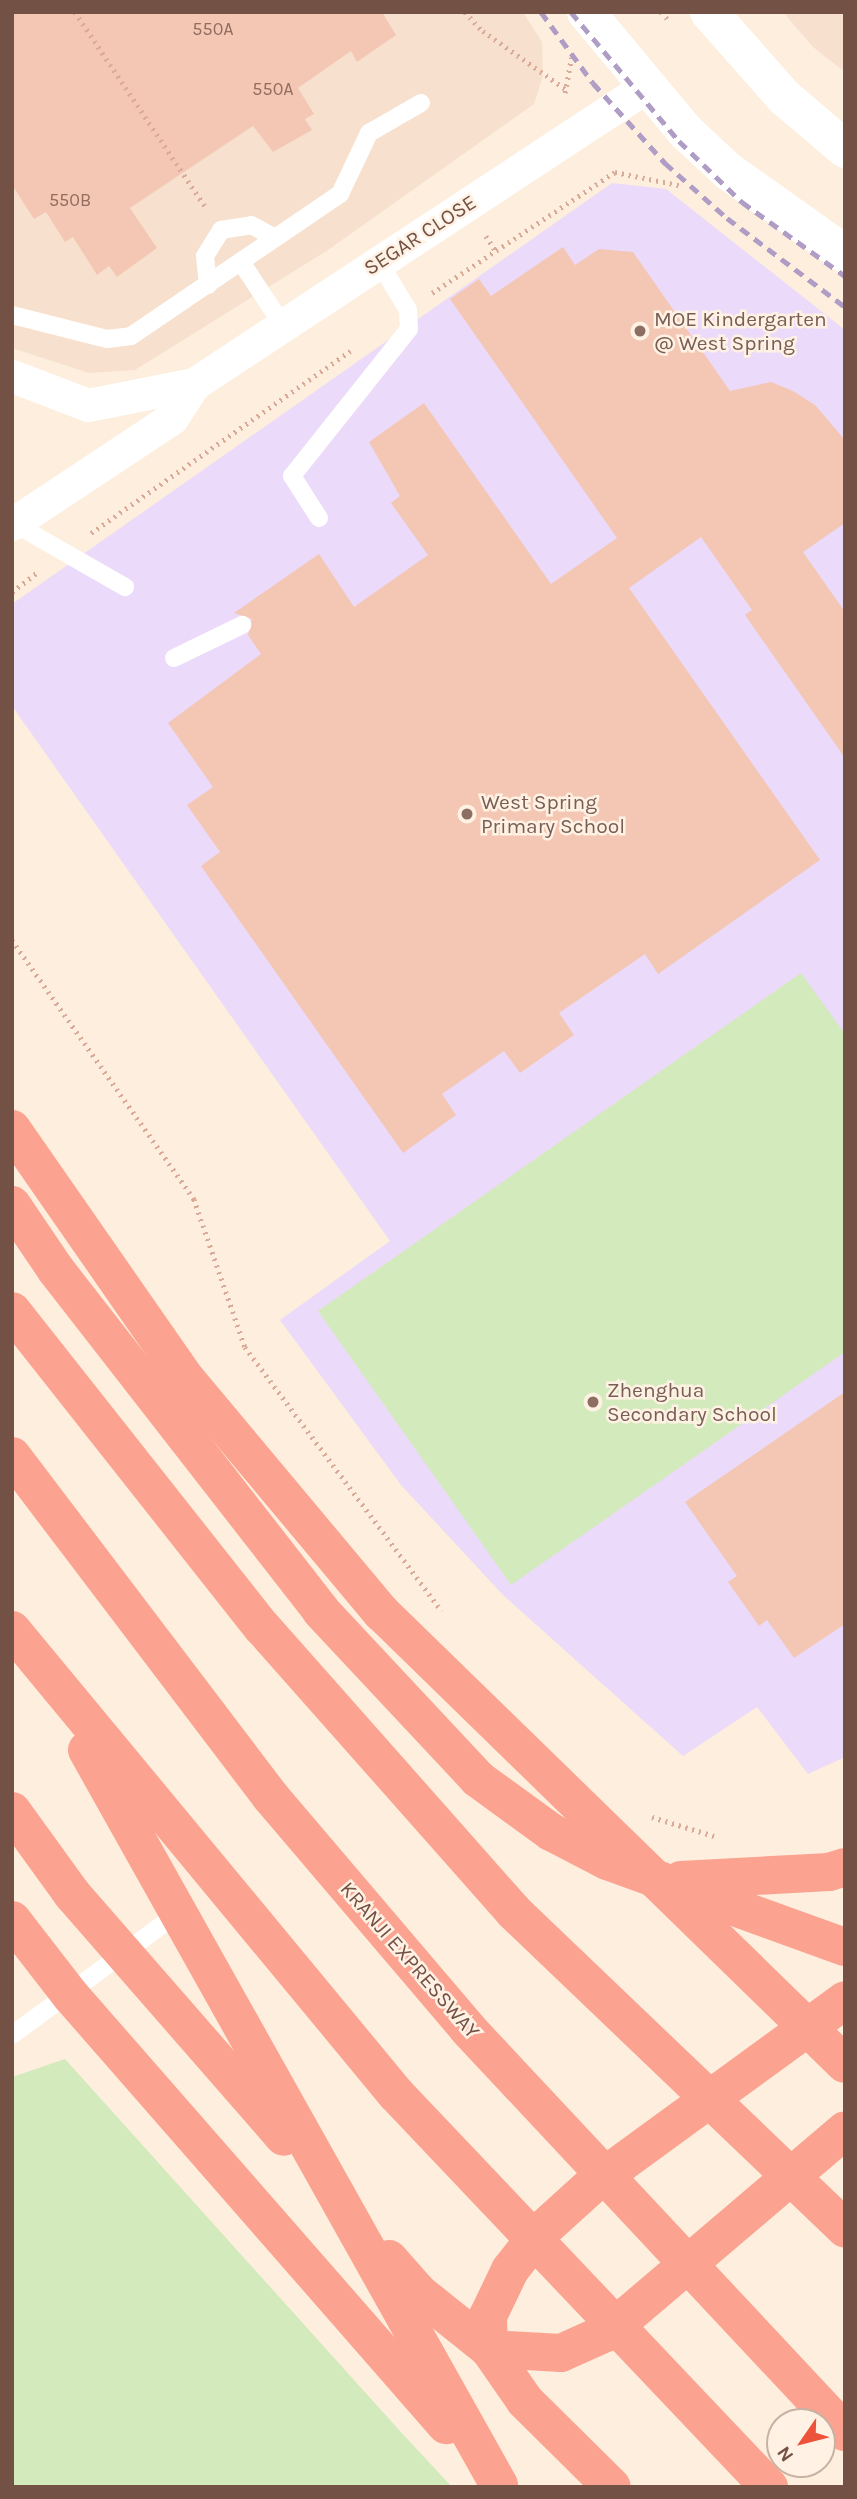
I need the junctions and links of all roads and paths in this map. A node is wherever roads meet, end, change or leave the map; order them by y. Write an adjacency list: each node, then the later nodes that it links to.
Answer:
1 (75, 12): 10 (path)
2 (465, 12): 6 (path)
3 (586, 12): 5 (main road)
4 (709, 12): 8 (main road)
5 (647, 86): 12 (main road); 14 (street, SEGAR CLOSE)
6 (567, 90)
7 (421, 103): 11 (lane)
8 (845, 149)
9 (687, 187): 16 (path)
10 (221, 230): 11 (lane); 15 (lane)
11 (275, 238): 13 (lane)
12 (845, 254)
13 (241, 261): 15 (lane); 18 (lane)
14 (379, 262): 16 (lane); 18 (street, SEGAR CLOSE)
15 (208, 285): 17 (lane)
16 (408, 310): 22 (lane)
17 (12, 315)
18 (284, 327): 21 (street, SEGAR CLOSE)
19 (352, 349): 24 (path)
20 (12, 376): 21 (street, SEGAR CLOSE)
21 (194, 384): 23 (street, SEGAR CLOSE)
22 (320, 518)
23 (14, 524): 24 (lane)
24 (64, 552): 25 (lane); 26 (path)
25 (125, 587)
26 (12, 592)
27 (242, 625): 28 (lane)
28 (174, 658)
29 (12, 940): 34 (path)
30 (12, 1129): 48 (highway)
31 (12, 1205): 41 (highway)
32 (12, 1311): 50 (highway)
33 (12, 1456): 52 (highway, KRANJI EXPRESSWAY)
34 (448, 1619)
35 (12, 1630): 36 (highway)
36 (45, 1675): 42 (highway); 55 (highway)
37 (12, 1811): 51 (highway)
38 (641, 1813): 39 (path)
39 (718, 1837)
40 (845, 1867): 41 (highway)
41 (669, 1881): 44 (highway)
42 (177, 1914): 45 (lane); 53 (highway)
43 (12, 1920): 45 (highway)
44 (845, 1947)
45 (71, 1996): 47 (lane); 53 (highway)
46 (845, 2000): 51 (highway)
47 (12, 2035)
48 (845, 2064)
49 (845, 2130): 51 (highway)
50 (845, 2228)
51 (489, 2349): 54 (highway)
52 (845, 2432)
53 (500, 2486)
54 (612, 2487)
55 (769, 2487)

